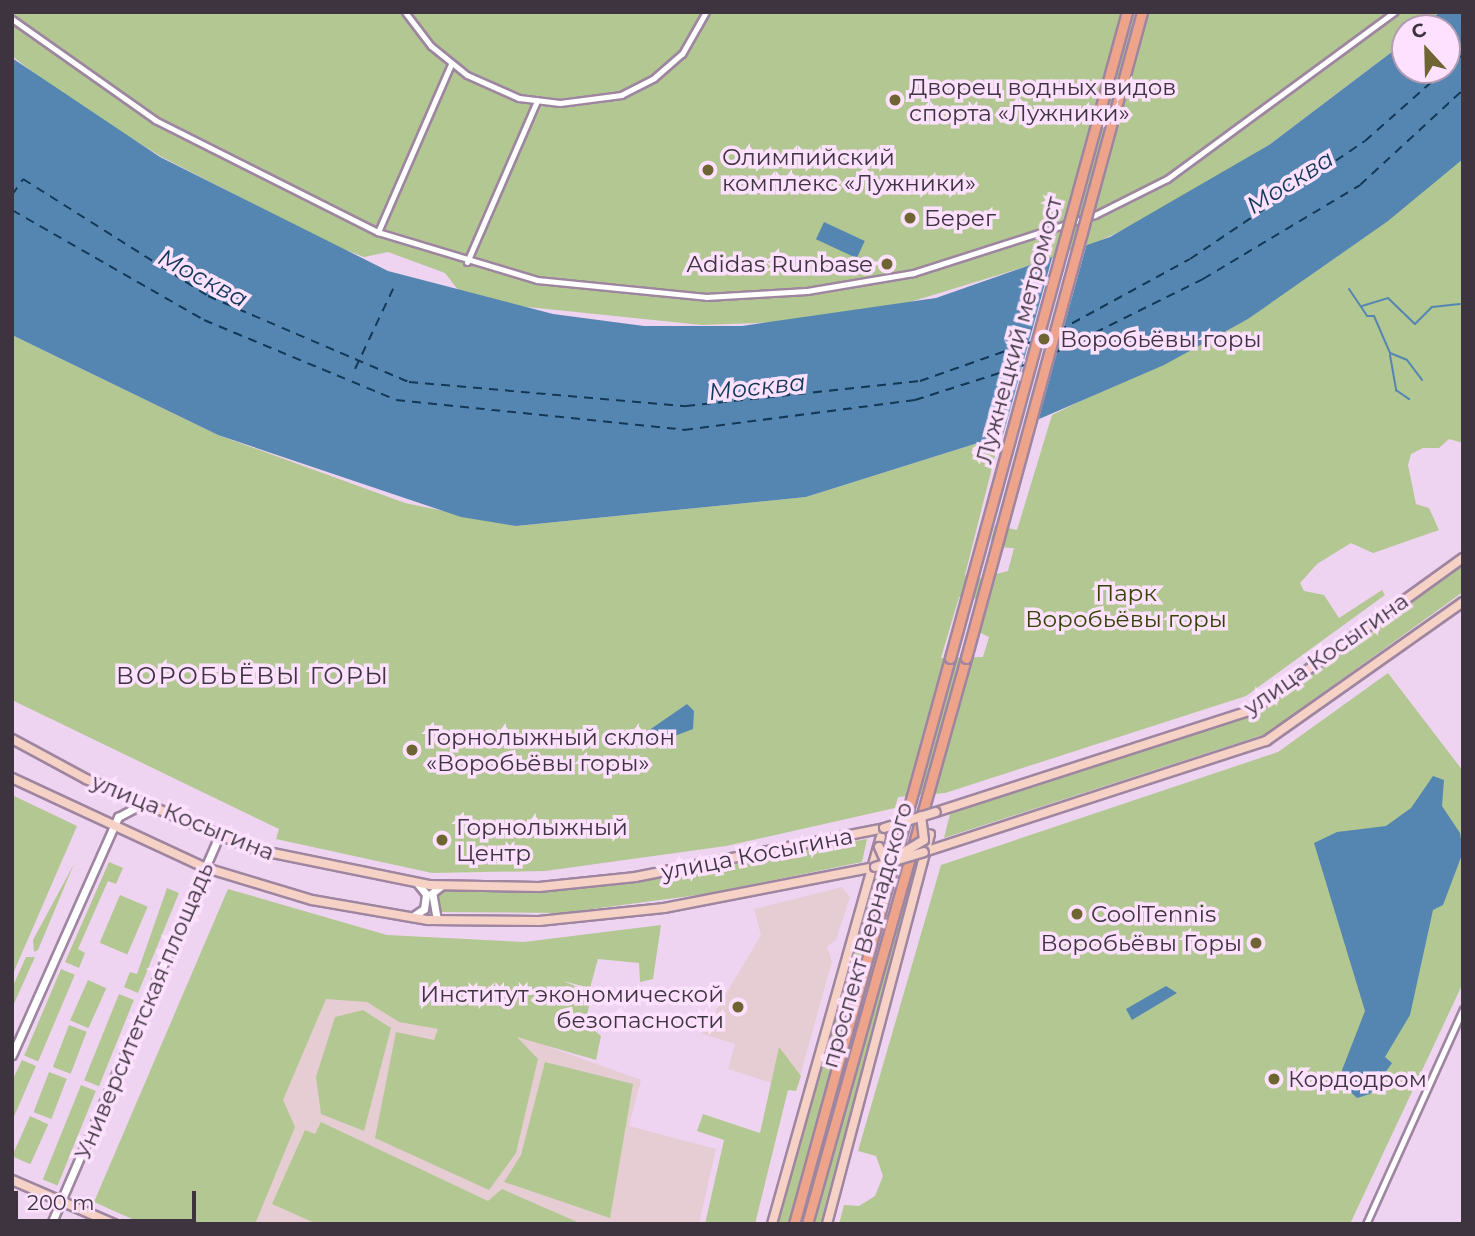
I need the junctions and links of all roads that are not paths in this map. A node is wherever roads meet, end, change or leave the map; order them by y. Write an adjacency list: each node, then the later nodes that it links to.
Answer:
1 (405, 12): 7 (street)
2 (706, 12): 8 (street)
3 (1126, 12): 14 (main road, Лужнецкий метромост, bridge)
4 (1142, 12): 13 (main road, Лужнецкий метромост, bridge)
5 (1394, 12): 10 (street)
6 (12, 19): 9 (street)
7 (451, 64): 8 (street); 9 (street)
8 (537, 101): 10 (street)
9 (378, 232): 10 (street)
10 (467, 262)
11 (1463, 558): 18 (main road, улица Косыгина, bridge)
12 (1463, 603): 23 (main road, улица Косыгина)
13 (966, 658): 39 (main road, проспект Вернадского)
14 (950, 659): 38 (main road, проспект Вернадского)
15 (12, 739): 17 (main road, улица Косыгина)
16 (12, 778): 20 (main road, улица Косыгина)
17 (144, 803): 20 (street); 21 (main road, улица Косыгина)
18 (921, 817): 19 (main road, улица Косыгина, bridge); 23 (main road, bridge); 24 (main road, bridge)
19 (897, 824): 22 (main road, bridge); 28 (main road, улица Косыгина, bridge)
20 (112, 828): 26 (main road, улица Косыгина); 32 (street)
21 (219, 835): 26 (street, Университетская площадь); 27 (main road, улица Косыгина)
22 (880, 841): 24 (main road, bridge); 25 (main road)
23 (927, 851): 24 (main road, улица Косыгина, bridge); 40 (main road)
24 (886, 863): 25 (main road, улица Косыгина, bridge)
25 (873, 867): 30 (main road, улица Косыгина); 37 (main road)
26 (206, 868): 29 (main road, улица Косыгина); 34 (street, Университетская площадь)
27 (418, 884): 28 (main road, улица Косыгина); 29 (street)
28 (442, 886): 30 (street)
29 (411, 917): 30 (main road, улица Косыгина)
30 (437, 920)
31 (1463, 1009): 41 (street)
32 (12, 1055)
33 (12, 1180): 34 (main road)
34 (61, 1201): 35 (street, Университетская площадь); 36 (main road)
35 (51, 1224)
36 (114, 1224)
37 (772, 1224)
38 (794, 1224)
39 (807, 1224)
40 (827, 1224)
41 (1366, 1224)

